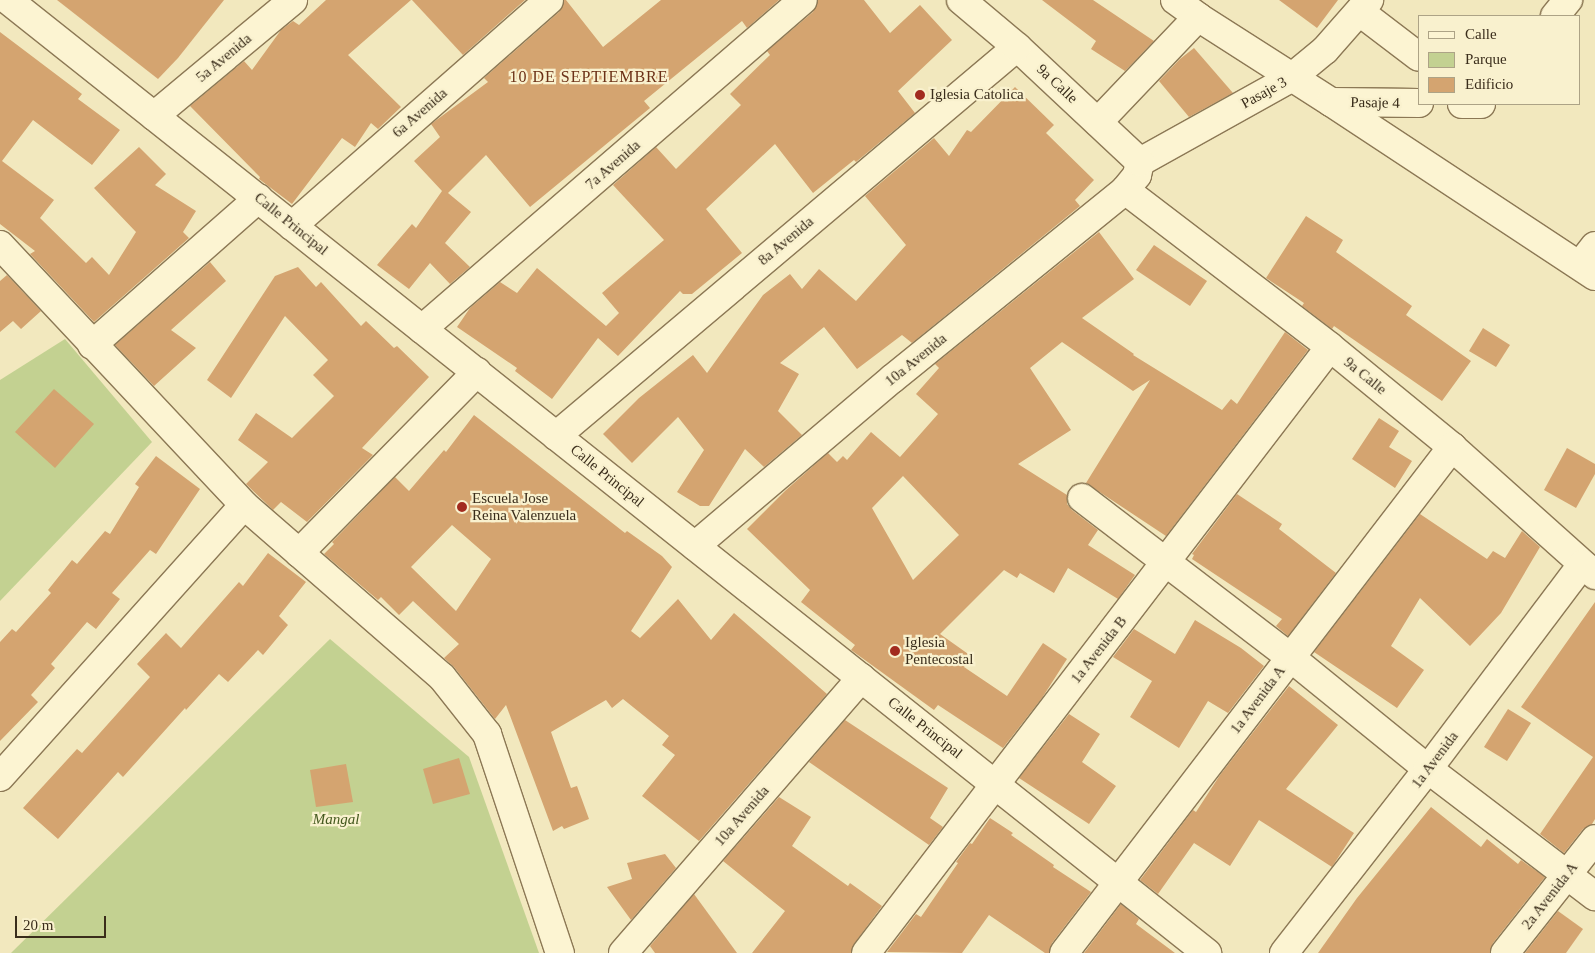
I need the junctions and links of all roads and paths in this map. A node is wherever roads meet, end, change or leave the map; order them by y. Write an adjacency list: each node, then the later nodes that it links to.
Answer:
1 (293, 0): 16 (street, 5a Avenida)
2 (549, 0): 20 (street, 6a Avenida)
3 (803, 0): 23 (street, 7a Avenida)
4 (961, 0): 11 (street, 9a Calle)
5 (1175, 0): 10 (street)
6 (1568, 0): 9 (street)
7 (14, 2): 16 (street, Calle Principal)
8 (1364, 6): 12 (street); 13 (street, Pasaje 3)
9 (1556, 15)
10 (1198, 18): 13 (street); 17 (street)
11 (1017, 47): 17 (street, 9a Calle); 27 (street, 8a Avenida)
12 (1418, 56)
13 (1291, 78): 14 (street); 18 (street, Pasaje 3)
14 (1332, 102): 15 (street, Pasaje 4); 22 (street)
15 (1418, 103)
16 (154, 116): 19 (street, Calle Principal)
17 (1098, 122): 18 (street, 9a Calle)
18 (1134, 176): 25 (street, 9a Calle); 31 (street, 10a Avenida)
19 (259, 198): 20 (street, Calle Principal); 24 (street)
20 (292, 226): 23 (street, Calle Principal)
21 (2, 251): 24 (street)
22 (1590, 262)
23 (422, 329): 26 (street, Calle Principal)
24 (92, 345): 30 (street)
25 (1330, 347): 28 (street, 9a Calle); 33 (street, 1a Avenida B)
26 (477, 372): 27 (street, Calle Principal); 32 (street)
27 (556, 436): 31 (street, Calle Principal)
28 (1452, 447): 34 (street, 9a Calle); 35 (street, 1a Avenida A)
29 (1082, 498): 33 (street)
30 (244, 505): 32 (street); 38 (street)
31 (694, 546): 36 (street, Calle Principal)
32 (300, 553): 44 (street)
33 (1167, 562): 35 (street); 39 (street, 1a Avenida B)
34 (1589, 570): 37 (street, 1a Avenida)
35 (1290, 657): 37 (street); 42 (street, 1a Avenida A)
36 (861, 678): 39 (street, Calle Principal); 45 (street, 10a Avenida)
37 (1428, 769): 41 (street); 49 (street, 1a Avenida)
38 (0, 777)
39 (995, 784): 42 (street, Calle Principal); 46 (street, 1a Avenida B)
40 (1595, 839): 41 (street, 2a Avenida A)
41 (1568, 874): 43 (street); 50 (street, 2a Avenida A)
42 (1118, 883): 47 (street, 1a Avenida A); 48 (street, Calle Principal)
43 (1595, 896)
44 (560, 953)
45 (623, 953)
46 (866, 953)
47 (1064, 953)
48 (1207, 953)
49 (1284, 953)
50 (1505, 953)

